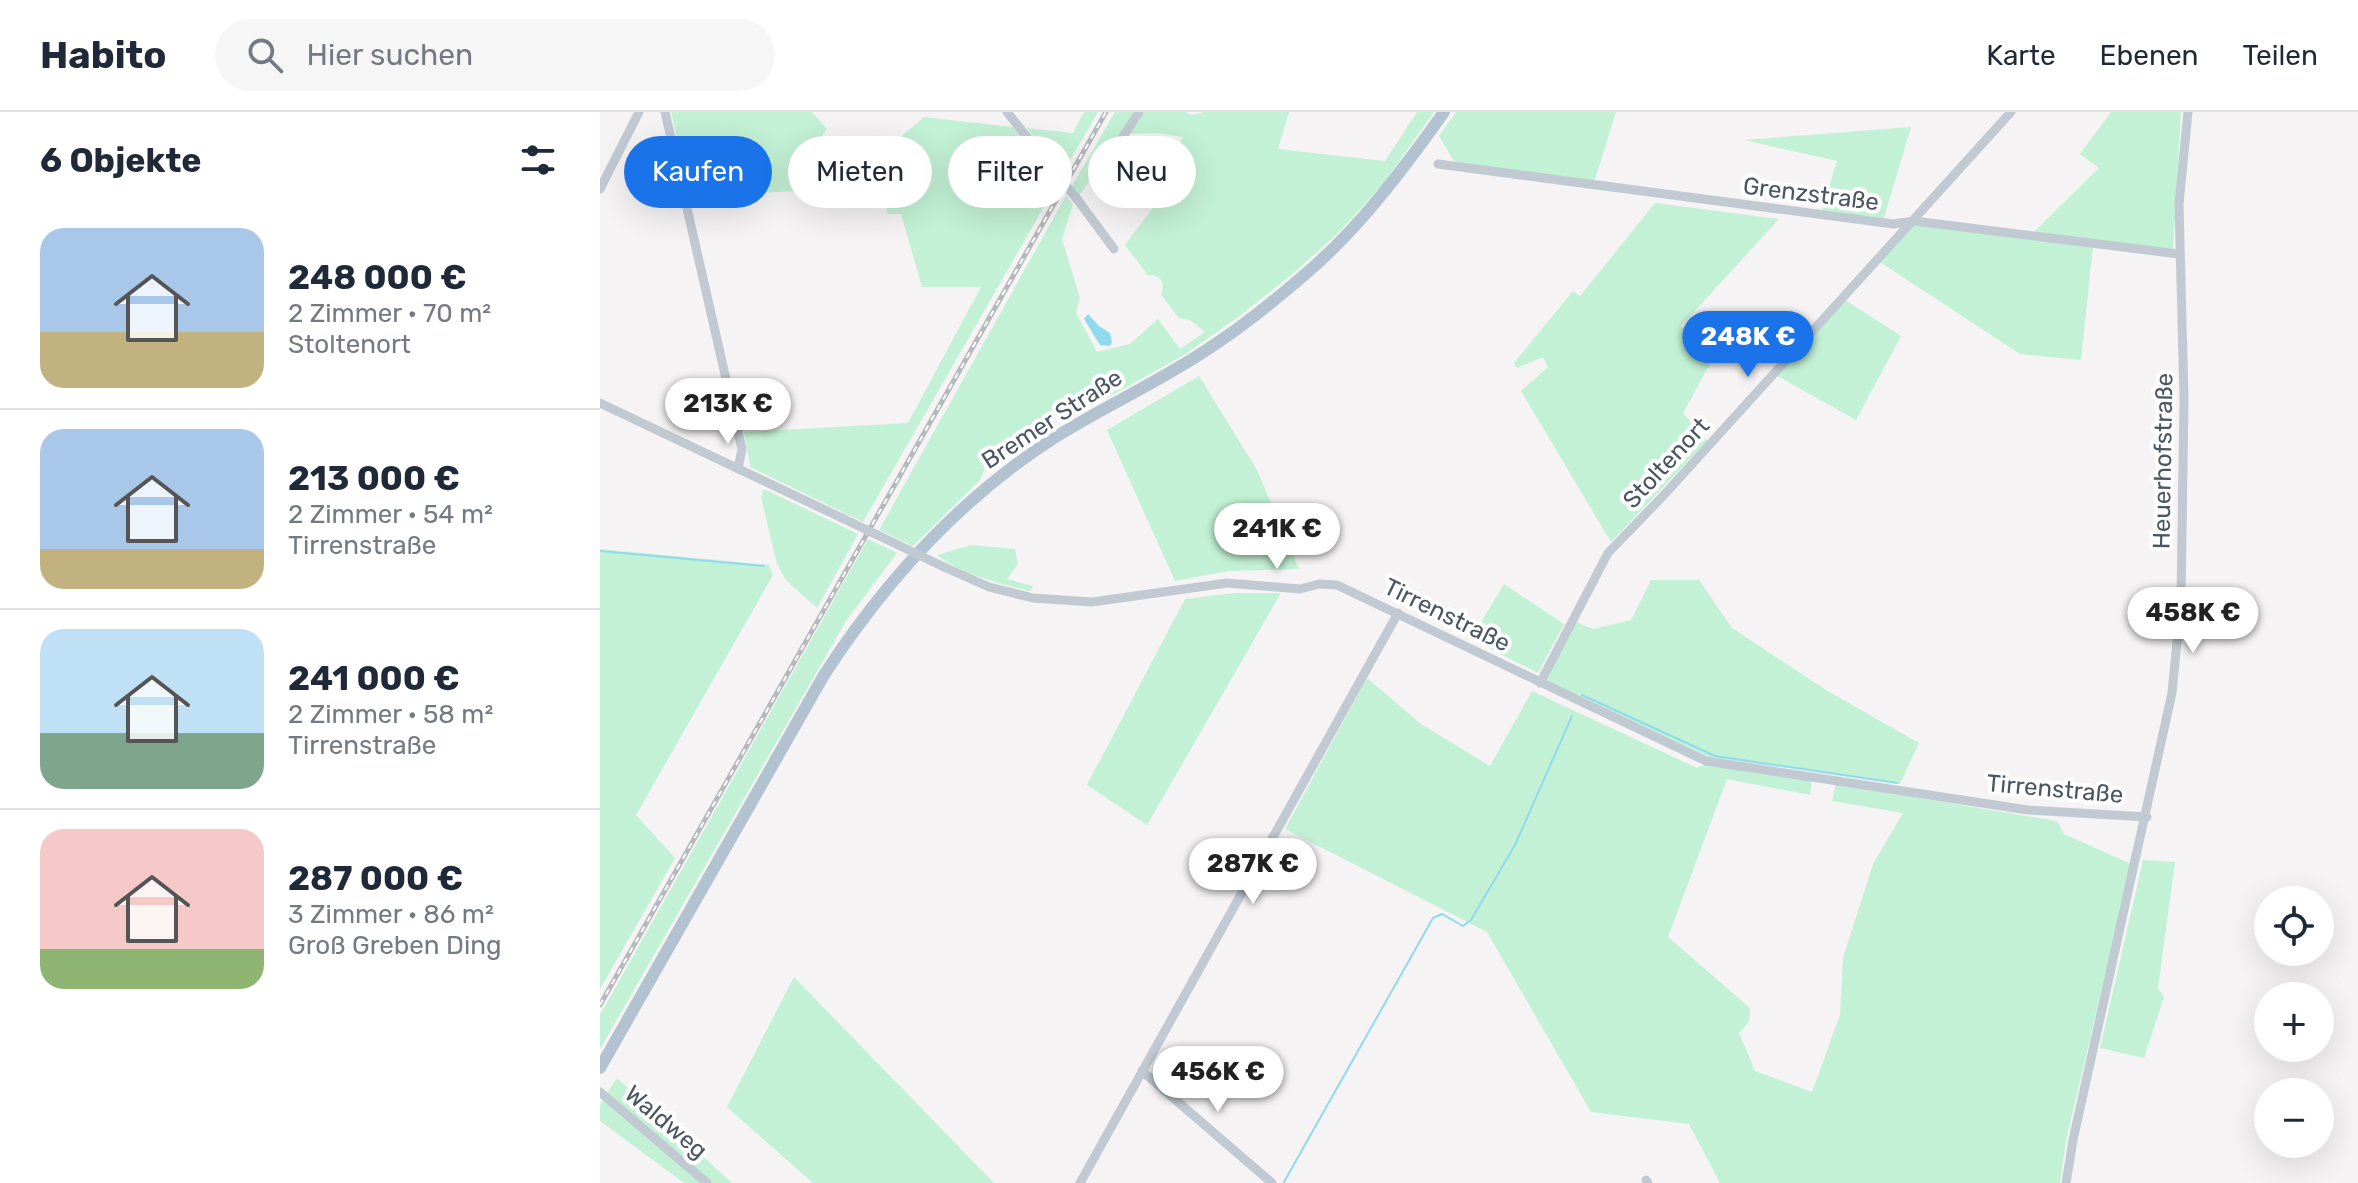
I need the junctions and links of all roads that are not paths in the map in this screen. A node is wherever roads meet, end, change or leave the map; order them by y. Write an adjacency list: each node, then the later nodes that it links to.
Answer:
1 (639, 112): 10 (street)
2 (665, 112): 15 (street)
3 (1007, 112): 12 (street, bridge)
4 (1139, 112): 8 (street)
5 (1444, 112): 19 (main road, Bremer Straße)
6 (2011, 112): 11 (street, Stoltenort)
7 (2188, 112): 13 (street, Heuerhofstraße)
8 (1123, 136)
9 (1438, 164): 11 (street, Grenzstraße)
10 (600, 189)
11 (1914, 221): 13 (street, Grenzstraße); 17 (street, Stoltenort)
12 (1114, 249)
13 (2179, 254): 18 (street, Heuerhofstraße)
14 (600, 403): 15 (street, Tirrenstraße)
15 (738, 469): 16 (street, Tirrenstraße, bridge)
16 (1398, 613): 17 (street, Tirrenstraße); 20 (street)
17 (1540, 683): 18 (street, Tirrenstraße)
18 (2147, 817): 25 (street, Heuerhofstraße)
19 (600, 1068)
20 (1142, 1071): 23 (street); 24 (street)
21 (600, 1092): 22 (street, Waldweg)
22 (707, 1183)
23 (1080, 1183)
24 (1272, 1183)
25 (2066, 1183)

